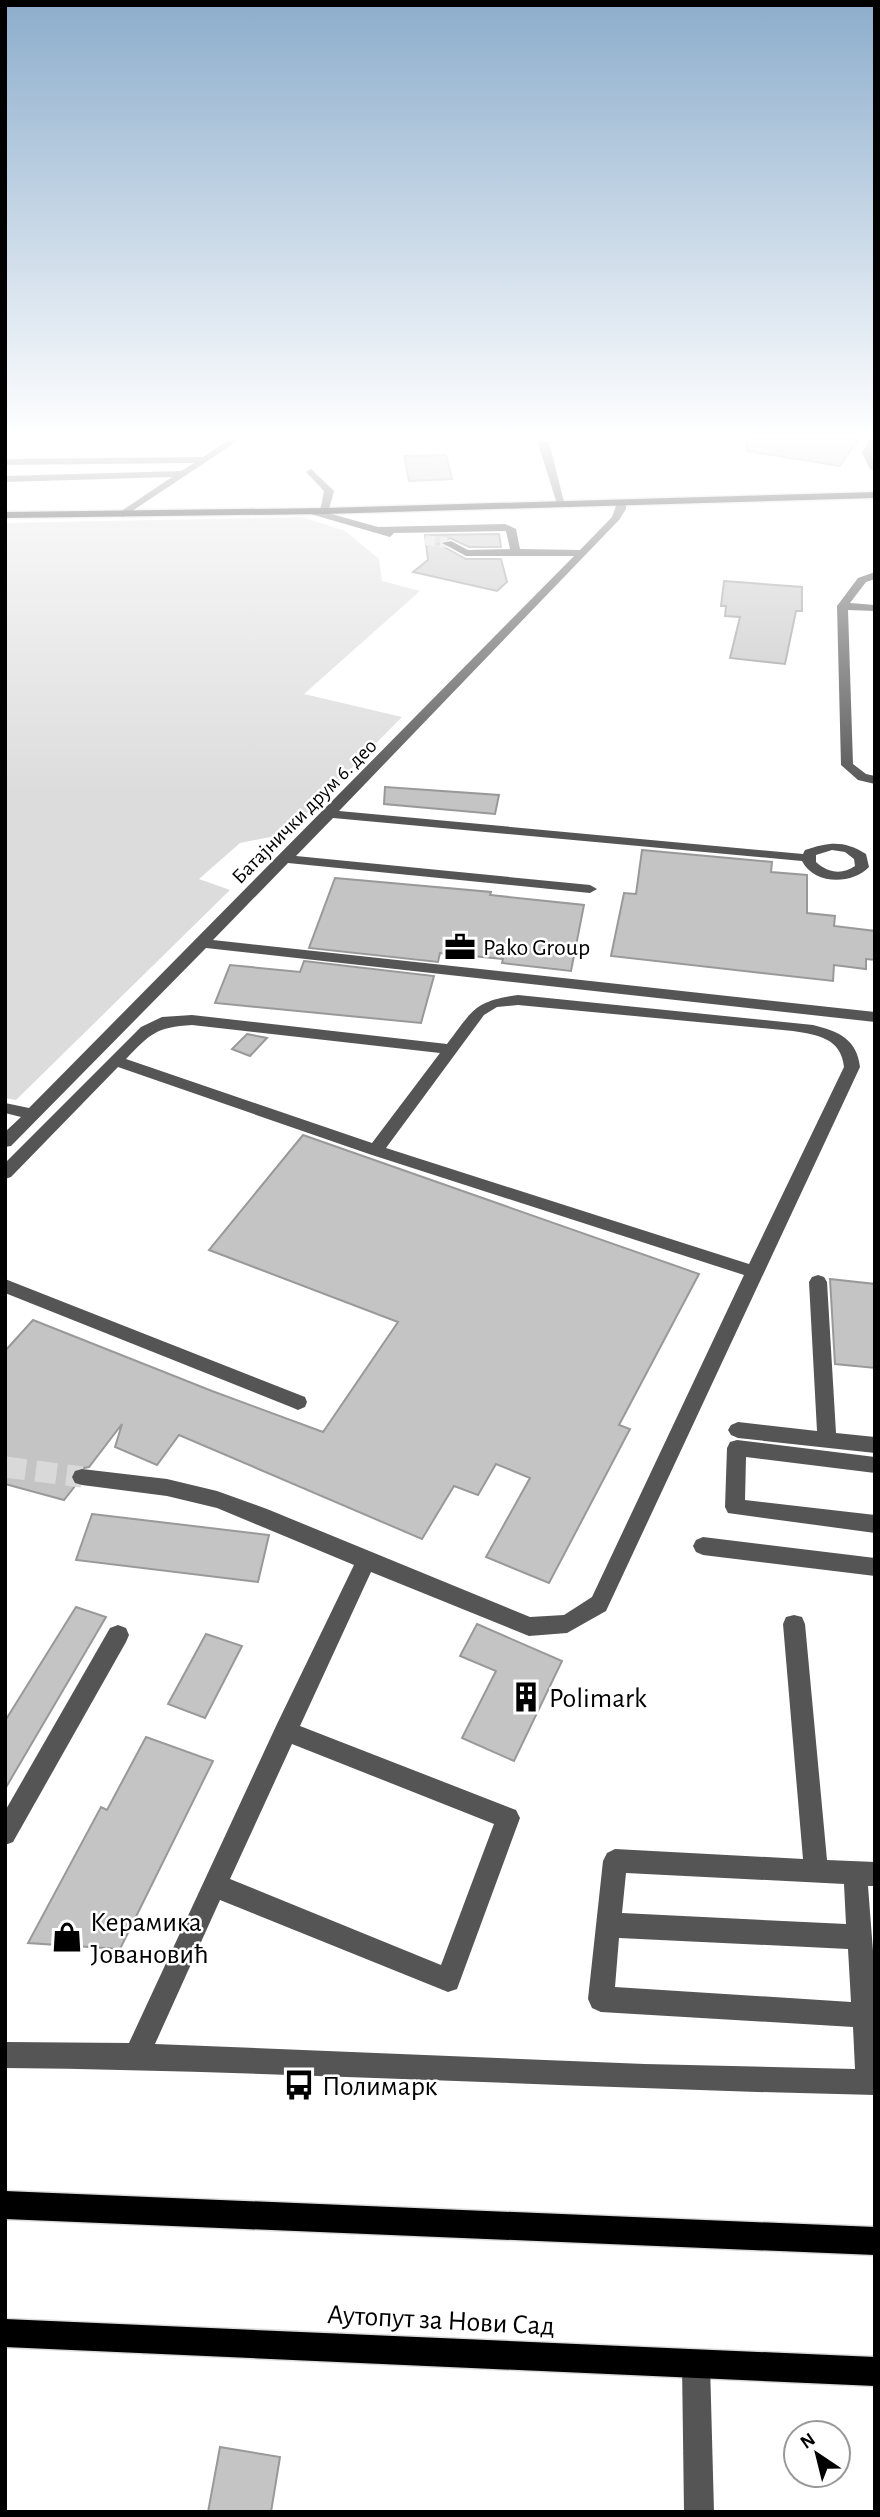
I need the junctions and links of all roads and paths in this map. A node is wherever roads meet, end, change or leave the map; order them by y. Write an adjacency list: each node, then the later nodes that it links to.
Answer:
1 (579, 557): 6 (street, Батајнички друм 6. део)
2 (875, 575): 3 (street)
3 (842, 606): 4 (street); 5 (street)
4 (875, 608)
5 (875, 780)
6 (332, 814): 7 (street); 8 (street, Батајнички друм 6. део)
7 (808, 858)
8 (287, 859): 9 (street); 10 (street, Батајнички друм 6. део)
9 (590, 889)
10 (203, 943): 11 (street); 15 (street, Батајнички друм 6. део)
11 (875, 1017)
12 (451, 1049): 13 (street); 17 (street); 19 (street)
13 (115, 1061): 17 (street); 18 (street)
14 (5, 1108): 15 (street)
15 (33, 1114): 16 (street, Батајнички друм 6. део)
16 (5, 1142)
17 (375, 1150): 19 (street)
18 (5, 1173)
19 (754, 1272): 30 (street)
20 (818, 1282): 24 (street)
21 (5, 1286): 22 (street)
22 (298, 1402)
23 (738, 1430): 24 (street)
24 (827, 1440): 25 (street)
25 (875, 1445)
26 (875, 1465): 28 (street)
27 (82, 1477): 30 (street)
28 (875, 1524)
29 (703, 1546): 31 (street)
30 (366, 1561): 34 (street)
31 (875, 1567)
32 (794, 1624): 36 (street)
33 (118, 1635): 35 (street)
34 (285, 1731): 38 (street); 38 (street)
35 (5, 1834)
36 (816, 1871): 37 (street); 39 (street)
37 (865, 1874): 40 (street)
38 (214, 1885): 43 (street)
39 (608, 1925): 40 (street); 41 (street)
40 (860, 1937): 41 (street)
41 (870, 2015): 44 (street)
42 (5, 2055): 43 (street)
43 (137, 2056): 44 (street)
44 (872, 2082)
45 (5, 2205): 46 (main road)
46 (875, 2241)
47 (5, 2333): 48 (main road, Аутопут за Нови Сад)
48 (696, 2364): 49 (main road, Аутопут за Нови Сад); 50 (street)
49 (875, 2372)
50 (699, 2512)

